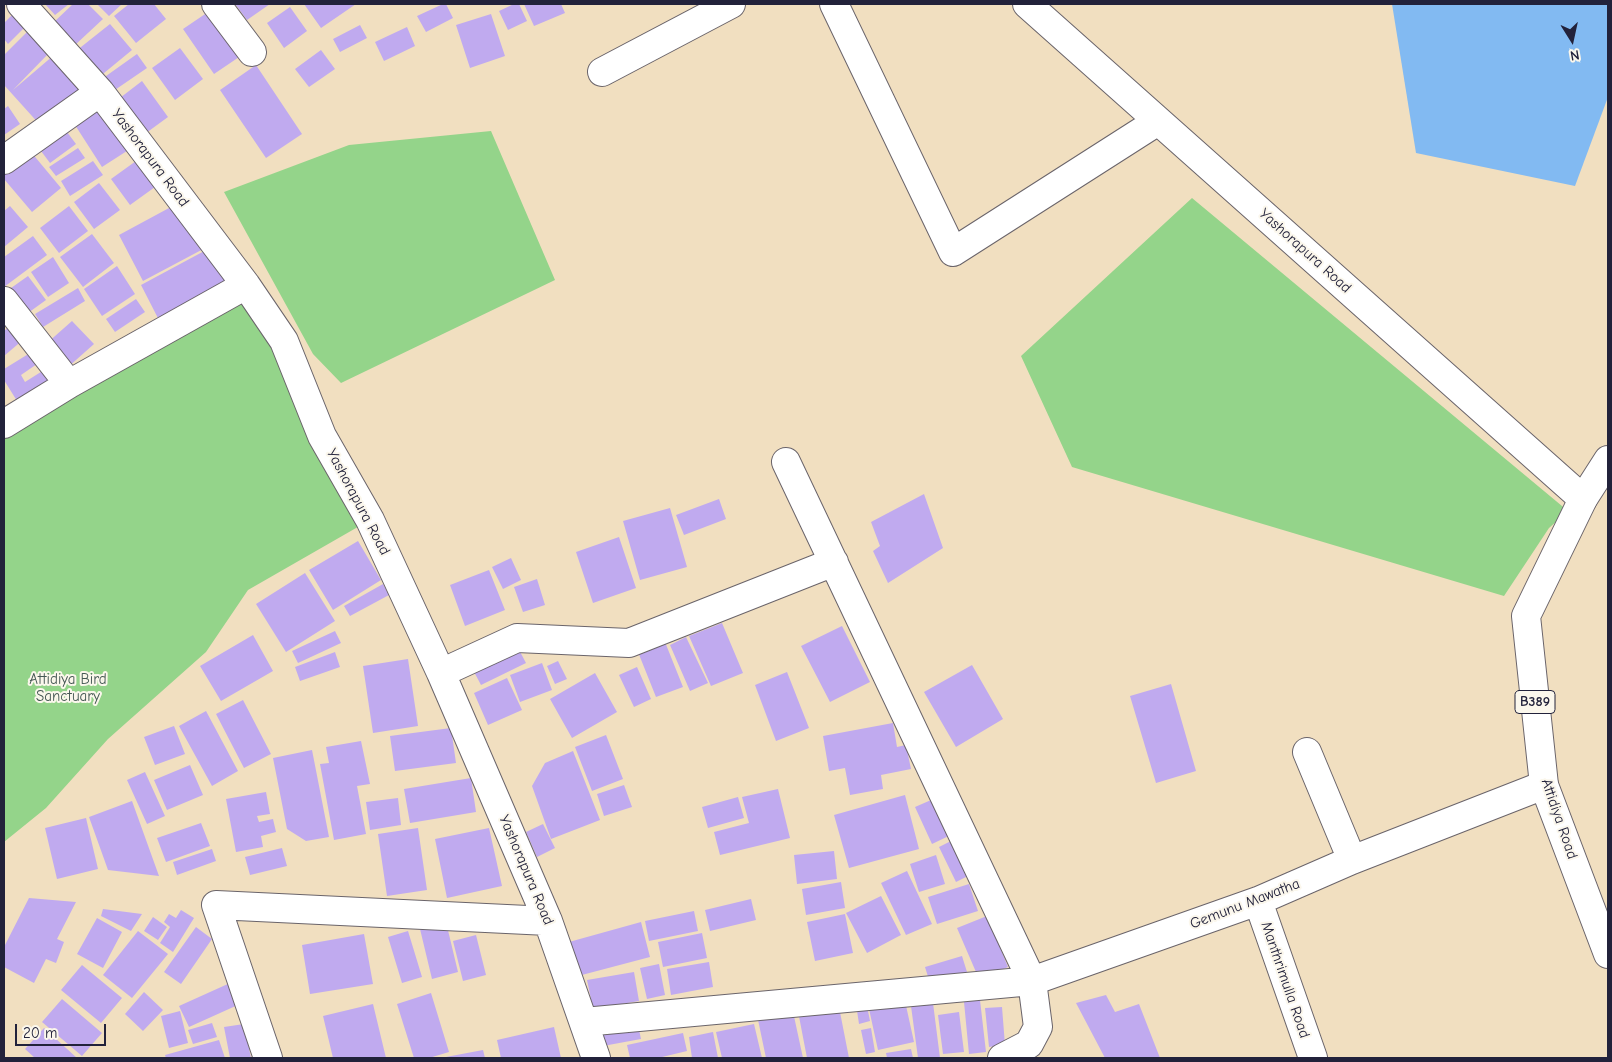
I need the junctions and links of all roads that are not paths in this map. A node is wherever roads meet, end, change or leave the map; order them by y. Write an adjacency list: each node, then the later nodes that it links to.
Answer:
1 (21, 4): 8 (street, Yashorapura Road)
2 (216, 4): 6 (street)
3 (731, 4): 7 (street)
4 (834, 4): 9 (street)
5 (1027, 4): 9 (street, Yashorapura Road)
6 (252, 52)
7 (602, 72)
8 (100, 92): 10 (street); 11 (street, Yashorapura Road)
9 (1158, 121): 17 (street, Yashorapura Road)
10 (4, 160)
11 (246, 285): 13 (street); 19 (street, Yashorapura Road)
12 (4, 301): 13 (street)
13 (69, 384): 14 (street)
14 (4, 424)
15 (1608, 460): 17 (street, Attidiya Road / B389)
16 (786, 462): 18 (street)
17 (1583, 499): 21 (street, Attidiya Road / B389)
18 (834, 562): 19 (street); 26 (street)
19 (441, 673): 24 (street, Yashorapura Road)
20 (1307, 752): 22 (street)
21 (1544, 785): 22 (street, Gemunu Mawatha); 25 (street, Attidiya Road / B389)
22 (1352, 860): 23 (street, Gemunu Mawatha)
23 (1258, 901): 26 (street, Gemunu Mawatha); 31 (street, Manthrimulla Road)
24 (548, 921): 27 (street, Yashorapura Road); 28 (street)
25 (1608, 954)
26 (1032, 981): 27 (street, Gemunu Mawatha); 30 (street)
27 (584, 1022): 29 (street, Yashorapura Road)
28 (268, 1058)
29 (596, 1058)
30 (1002, 1058)
31 (1313, 1058)

